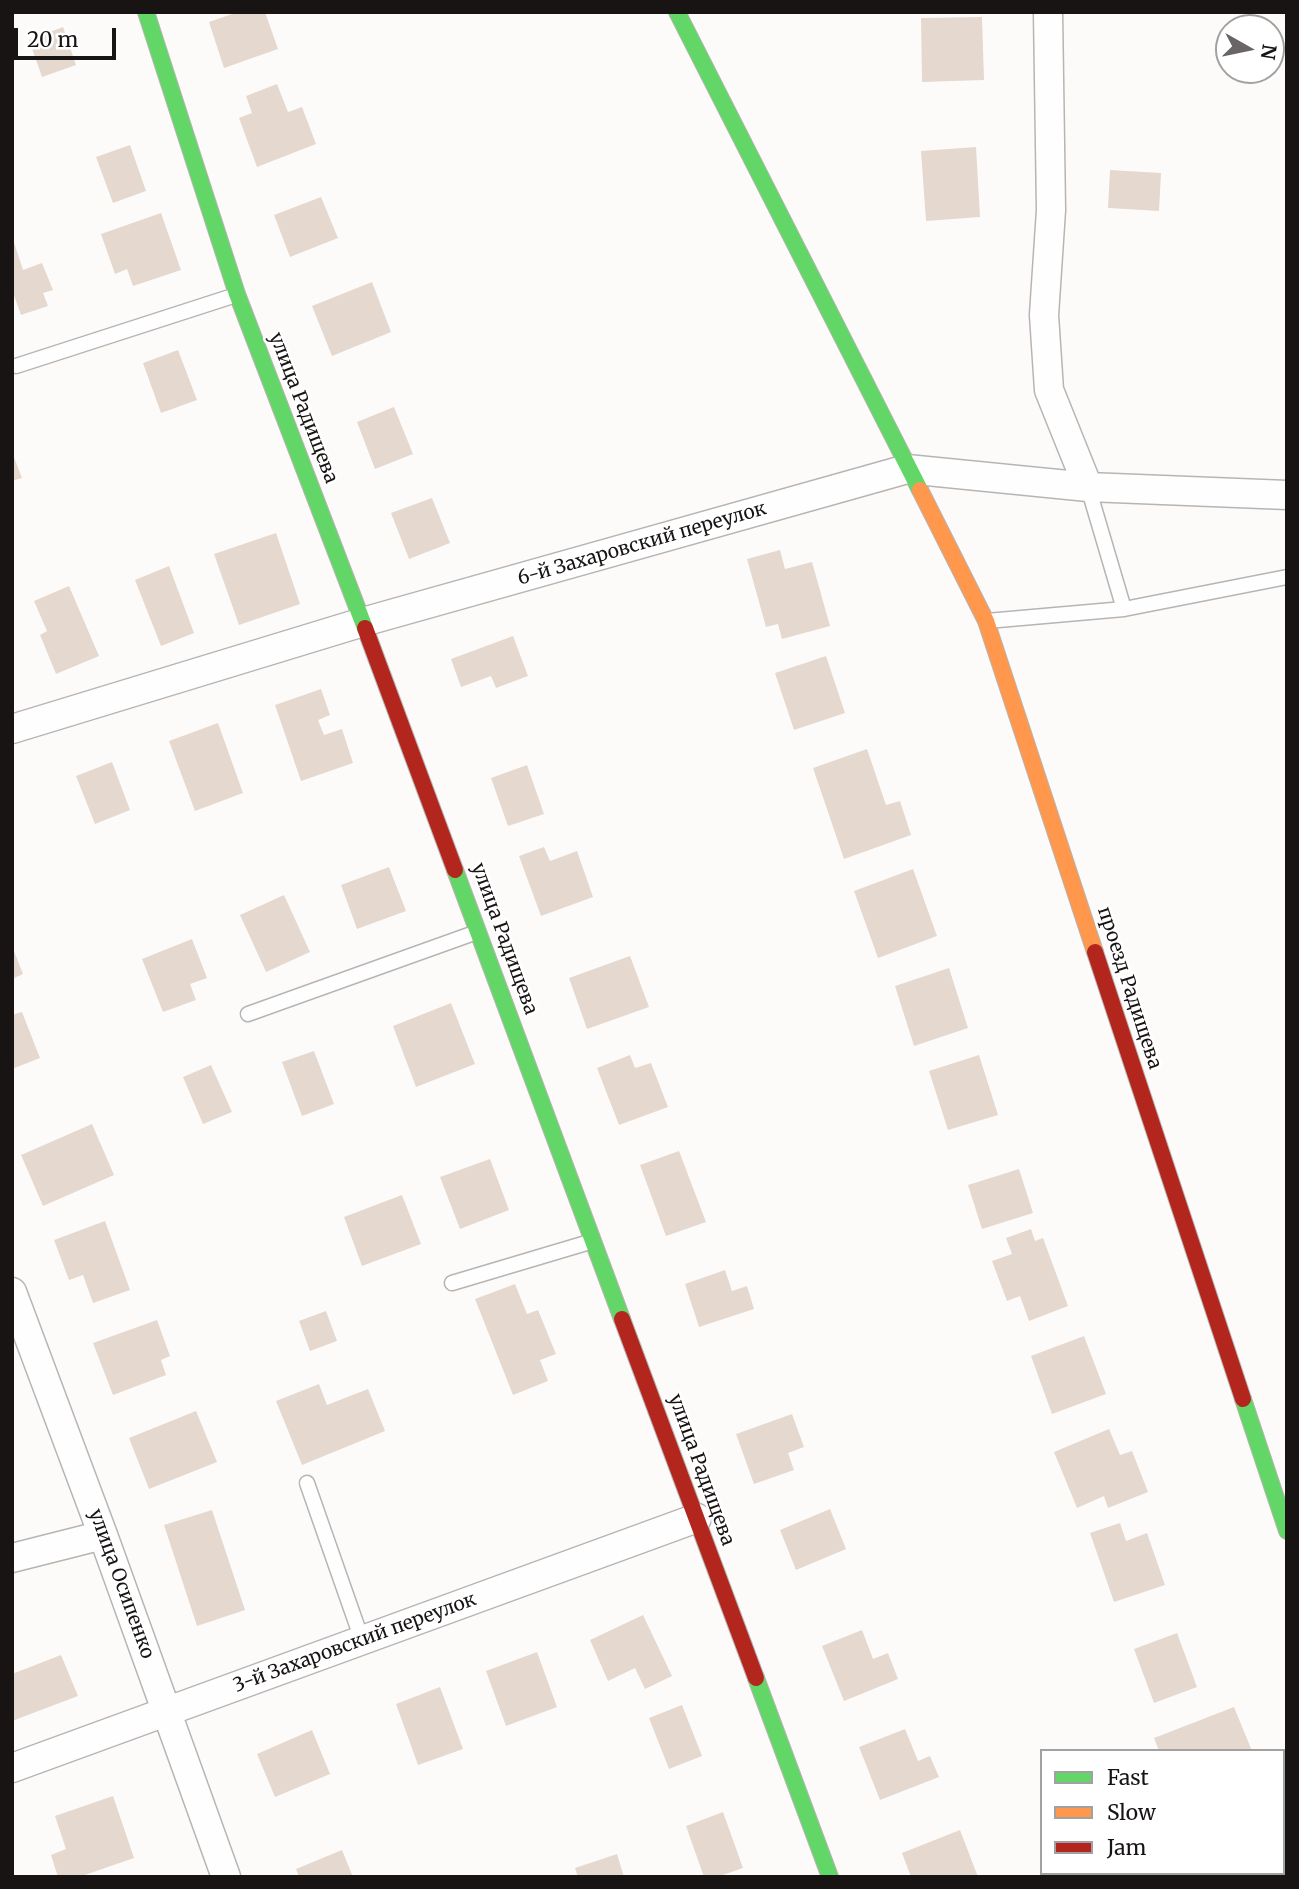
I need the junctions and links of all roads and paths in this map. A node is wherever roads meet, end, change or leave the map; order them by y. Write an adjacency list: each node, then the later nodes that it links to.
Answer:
1 (146, 12): 4 (street, улица Радищева)
2 (677, 12): 6 (street, проезд Радищева)
3 (1048, 12): 7 (street)
4 (237, 295): 5 (lane); 12 (street, улица Радищева)
5 (16, 366)
6 (907, 469): 7 (street, 6-й Захаровский переулок); 11 (street, проезд Радищева); 12 (street, 6-й Захаровский переулок)
7 (1088, 487): 8 (street, 6-й Захаровский переулок); 10 (lane)
8 (1287, 495)
9 (1287, 577): 10 (lane)
10 (1124, 609): 11 (lane)
11 (986, 621): 21 (street, проезд Радищева)
12 (363, 622): 13 (street, 6-й Захаровский переулок); 14 (street, улица Радищева)
13 (12, 729)
14 (479, 931): 15 (lane); 16 (street, улица Радищева)
15 (248, 1014)
16 (594, 1241): 17 (lane); 20 (street, улица Радищева)
17 (452, 1283)
18 (12, 1292): 22 (street, улица Осипенко)
19 (307, 1483): 24 (lane)
20 (697, 1518): 24 (street, 3-й Захаровский переулок); 28 (street, улица Радищева)
21 (1287, 1531)
22 (103, 1535): 23 (street); 25 (street, улица Осипенко)
23 (12, 1558)
24 (362, 1640): 25 (street, 3-й Захаровский переулок)
25 (167, 1712): 26 (street, 3-й Захаровский переулок); 27 (street, улица Осипенко)
26 (12, 1768)
27 (226, 1877)
28 (830, 1877)

